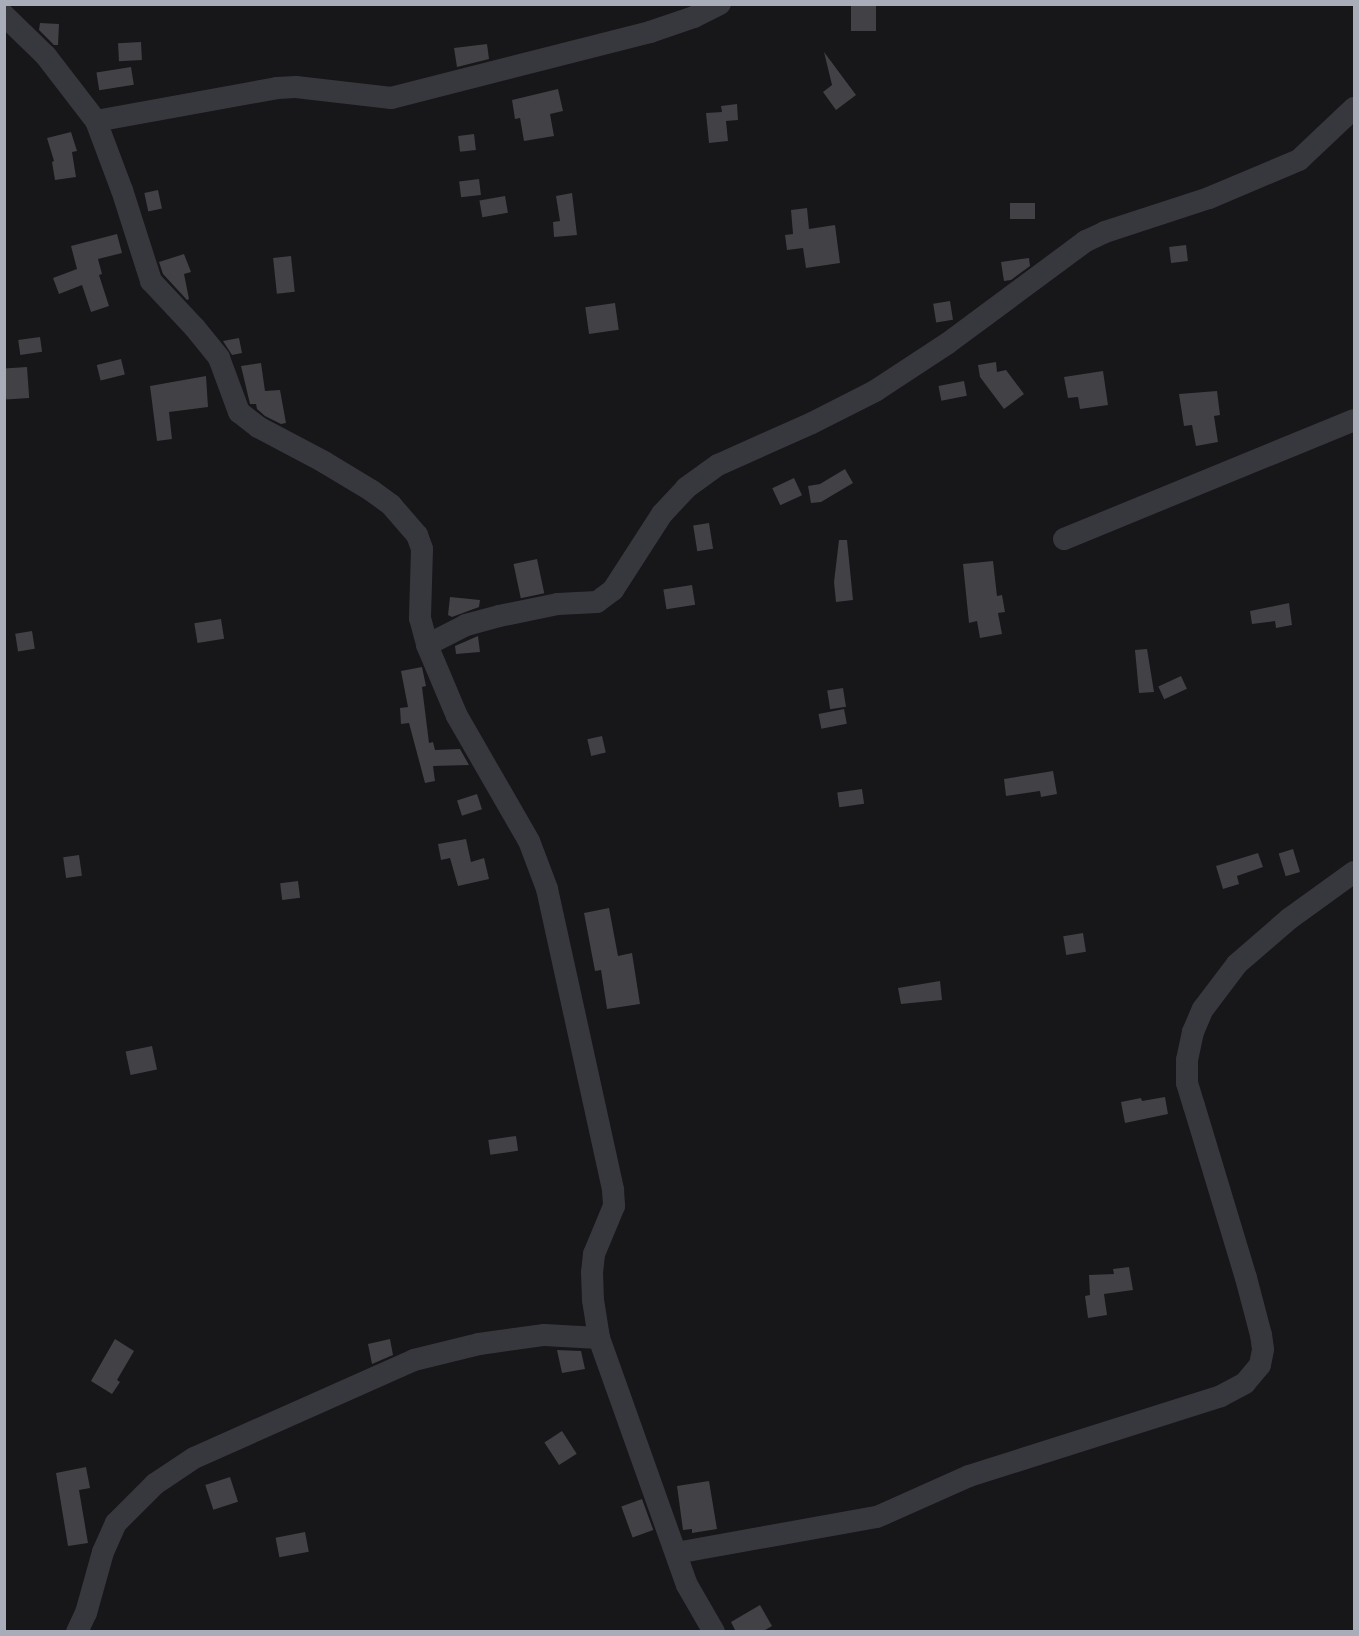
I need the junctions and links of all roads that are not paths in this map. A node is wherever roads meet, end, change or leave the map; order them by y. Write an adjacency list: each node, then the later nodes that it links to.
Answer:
1 (720, 4): 4 (street)
2 (4, 15): 4 (street)
3 (1354, 108): 7 (street)
4 (96, 121): 7 (street)
5 (1354, 420): 6 (street)
6 (1064, 539)
7 (427, 645): 9 (street)
8 (1354, 872): 10 (street)
9 (599, 1338): 10 (street); 11 (street)
10 (676, 1553): 12 (street)
11 (77, 1632)
12 (714, 1632)

